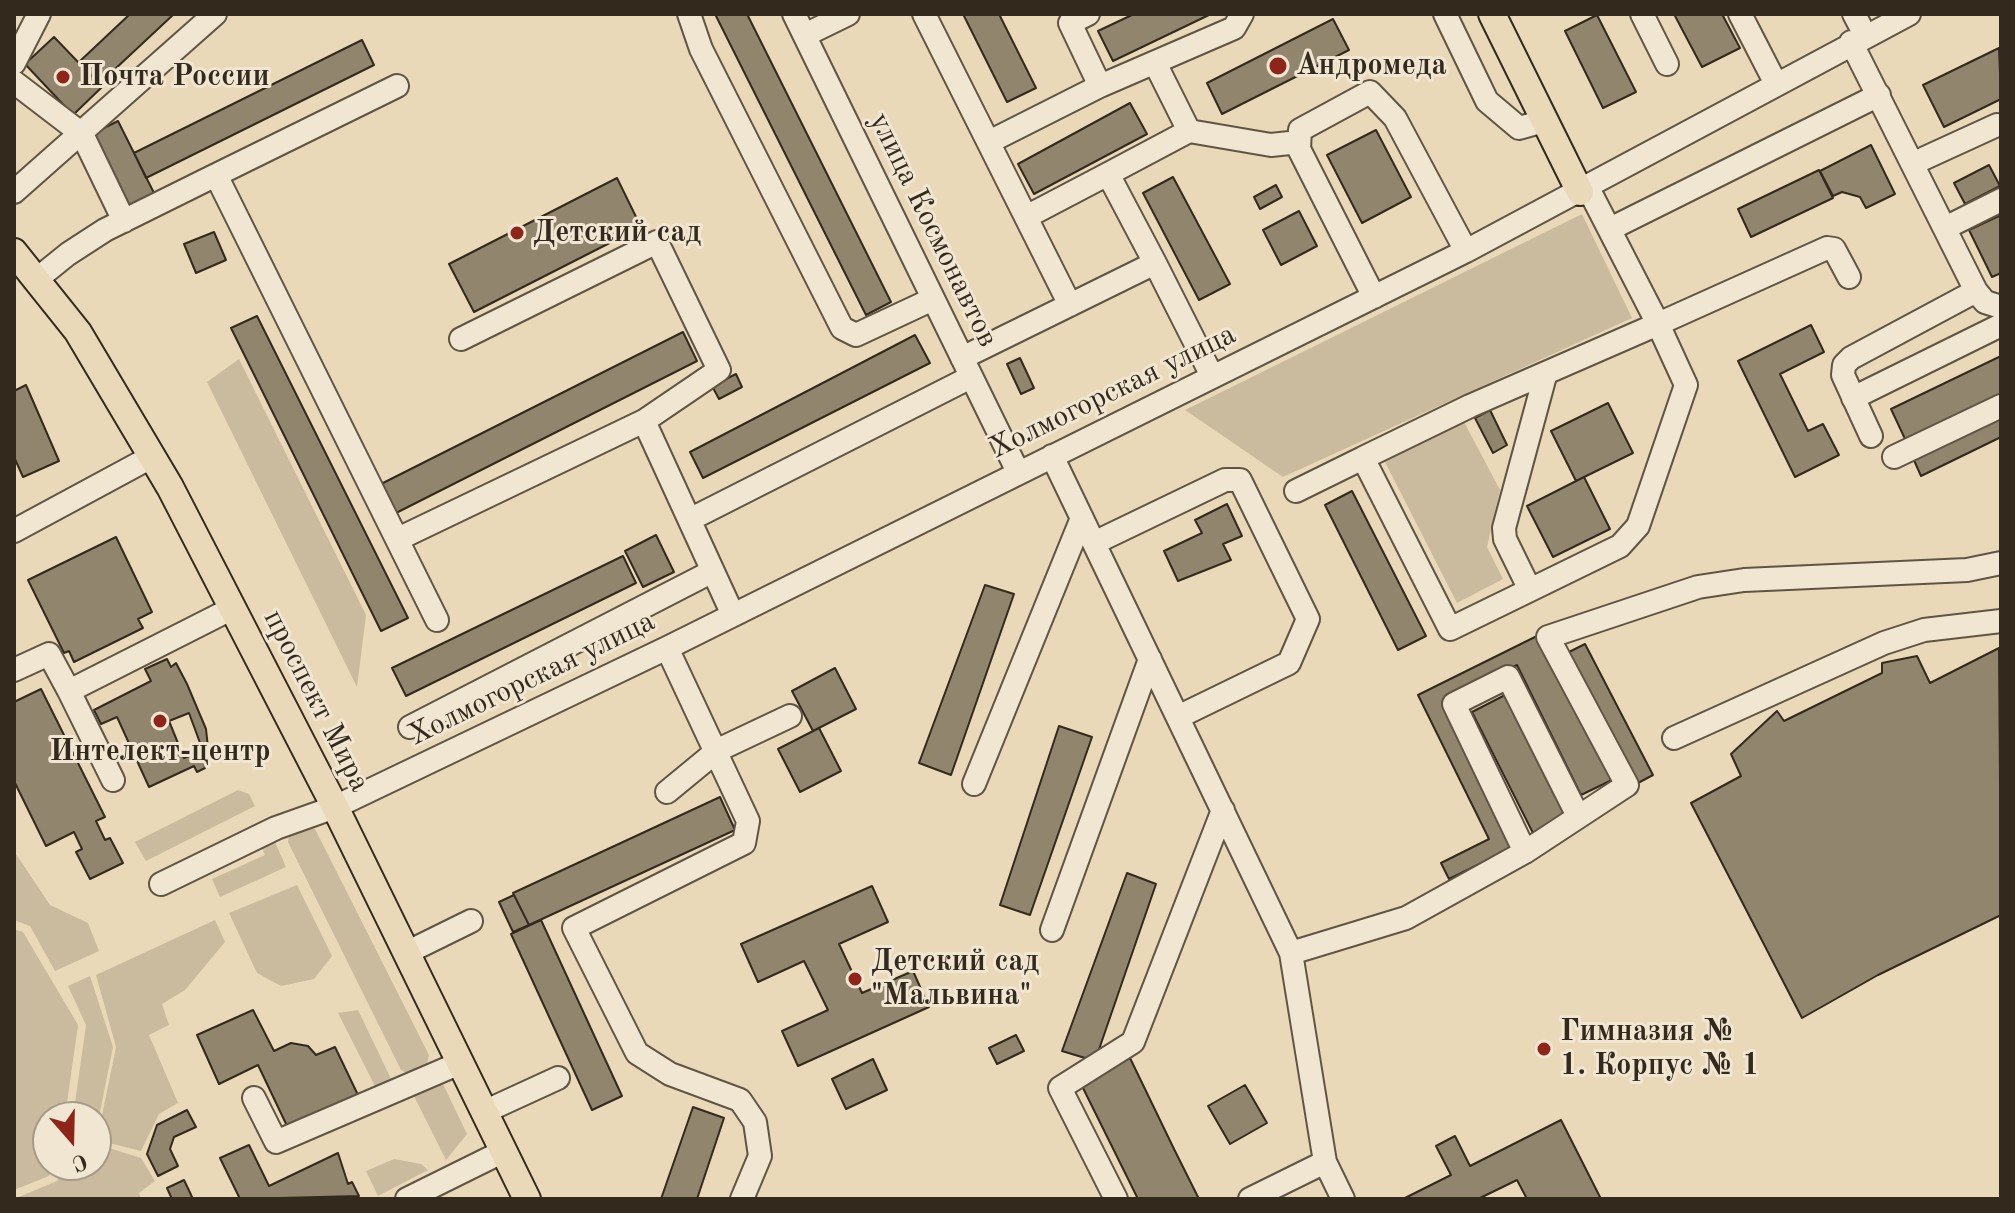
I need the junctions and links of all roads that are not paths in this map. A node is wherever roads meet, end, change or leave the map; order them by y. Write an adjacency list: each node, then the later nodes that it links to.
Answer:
1 (39, 14): 17 (street)
2 (215, 14): 28 (street)
3 (689, 14): 48 (street)
4 (794, 14): 15 (street, улица Космонавтов)
5 (848, 14): 15 (street)
6 (924, 14): 29 (street)
7 (1088, 14): 23 (street)
8 (1242, 14): 19 (street)
9 (1445, 14): 25 (street)
10 (1492, 14): 25 (main road)
11 (1642, 14): 18 (street)
12 (1740, 14): 21 (street)
13 (1854, 14): 16 (street)
14 (1909, 14): 16 (street, Холмогорская улица)
15 (805, 35): 48 (street, улица Космонавтов)
16 (1858, 39): 21 (street, Холмогорская улица); 24 (street)
17 (14, 63)
18 (1667, 64)
19 (1156, 65): 23 (street); 27 (street)
20 (14, 82): 28 (street)
21 (1776, 84): 34 (street, Холмогорская улица)
22 (397, 86): 33 (street)
23 (1100, 86): 29 (street)
24 (1879, 95): 31 (street); 40 (street)
25 (1544, 121): 34 (main road)
26 (1997, 125): 31 (street)
27 (1189, 131): 30 (street); 32 (street)
28 (82, 134): 35 (street); 38 (street)
29 (989, 142): 37 (street)
30 (1299, 142): 41 (street); 47 (street)
31 (1914, 163): 39 (street)
32 (1108, 174): 37 (street); 43 (street)
33 (216, 175): 38 (street); 70 (street)
34 (1584, 190): 40 (street); 41 (street, Холмогорская улица)
35 (14, 192)
36 (2001, 200): 39 (street)
37 (1026, 217): 49 (street)
38 (124, 221): 45 (street)
39 (1945, 228): 46 (street)
40 (1610, 229): 51 (street)
41 (1466, 251): 47 (street, Холмогорская улица)
42 (14, 252): 45 (main road, проспект Мира)
43 (1155, 263): 49 (street); 55 (street)
44 (1849, 277): 51 (street)
45 (37, 279): 61 (main road, проспект Мира)
46 (1976, 291): 50 (street); 57 (street)
47 (1374, 297): 55 (street, Холмогорская улица)
48 (933, 299): 54 (street, улица Космонавтов)
49 (1070, 305): 54 (street)
50 (2001, 307)
51 (1658, 324): 56 (street); 74 (street)
52 (2001, 325): 57 (street)
53 (461, 339): 59 (street)
54 (966, 368): 65 (street, улица Космонавтов); 68 (street)
55 (1212, 376): 62 (street, Холмогорская улица)
56 (1545, 376): 64 (street); 74 (street)
57 (1853, 398): 60 (street)
58 (2001, 406): 63 (street)
59 (644, 421): 68 (street); 70 (street)
60 (1871, 436)
61 (153, 456): 69 (street); 75 (main road, проспект Мира)
62 (1052, 456): 65 (street, Холмогорская улица); 67 (street)
63 (1894, 457)
64 (1363, 458): 66 (street); 74 (street)
65 (1018, 472): 76 (street, Холмогорская улица)
66 (1296, 491)
67 (1082, 518): 71 (street); 89 (street)
68 (691, 519): 73 (street)
69 (14, 531)
70 (398, 539): 77 (street)
71 (1094, 543): 80 (street); 84 (street)
72 (2001, 563): 93 (street)
73 (711, 572): 76 (street); 85 (street)
74 (1530, 590)
75 (233, 608): 82 (street); 91 (main road, проспект Мира)
76 (733, 615): 79 (street, Холмогорская улица)
77 (437, 620)
78 (2001, 621): 86 (street)
79 (667, 648): 87 (street); 91 (street, Холмогорская улица)
80 (1150, 659): 84 (street); 97 (street)
81 (14, 670): 82 (street)
82 (69, 691): 88 (street)
83 (790, 716): 87 (street)
84 (1178, 717): 92 (street)
85 (410, 727)
86 (1674, 738)
87 (718, 750): 90 (street); 108 (street)
88 (113, 780)
89 (974, 784)
90 (667, 792)
91 (335, 807): 95 (street, Холмогорская улица); 98 (main road, проспект Мира)
92 (1223, 810): 99 (street); 109 (street)
93 (1578, 816): 94 (street); 94 (street)
94 (1525, 852): 99 (street)
95 (161, 884)
96 (471, 921): 98 (street)
97 (1052, 930)
98 (406, 953): 100 (main road, проспект Мира)
99 (1291, 953): 105 (street)
100 (460, 1063): 102 (street); 103 (main road, проспект Мира)
101 (558, 1078): 103 (street)
102 (254, 1098)
103 (484, 1112): 104 (main road, проспект Мира)
104 (504, 1151): 106 (street); 107 (main road, проспект Мира)
105 (1325, 1162): 110 (street); 111 (street)
106 (407, 1199)
107 (527, 1199)
108 (742, 1199)
109 (1116, 1199)
110 (1250, 1199)
111 (1343, 1199)

